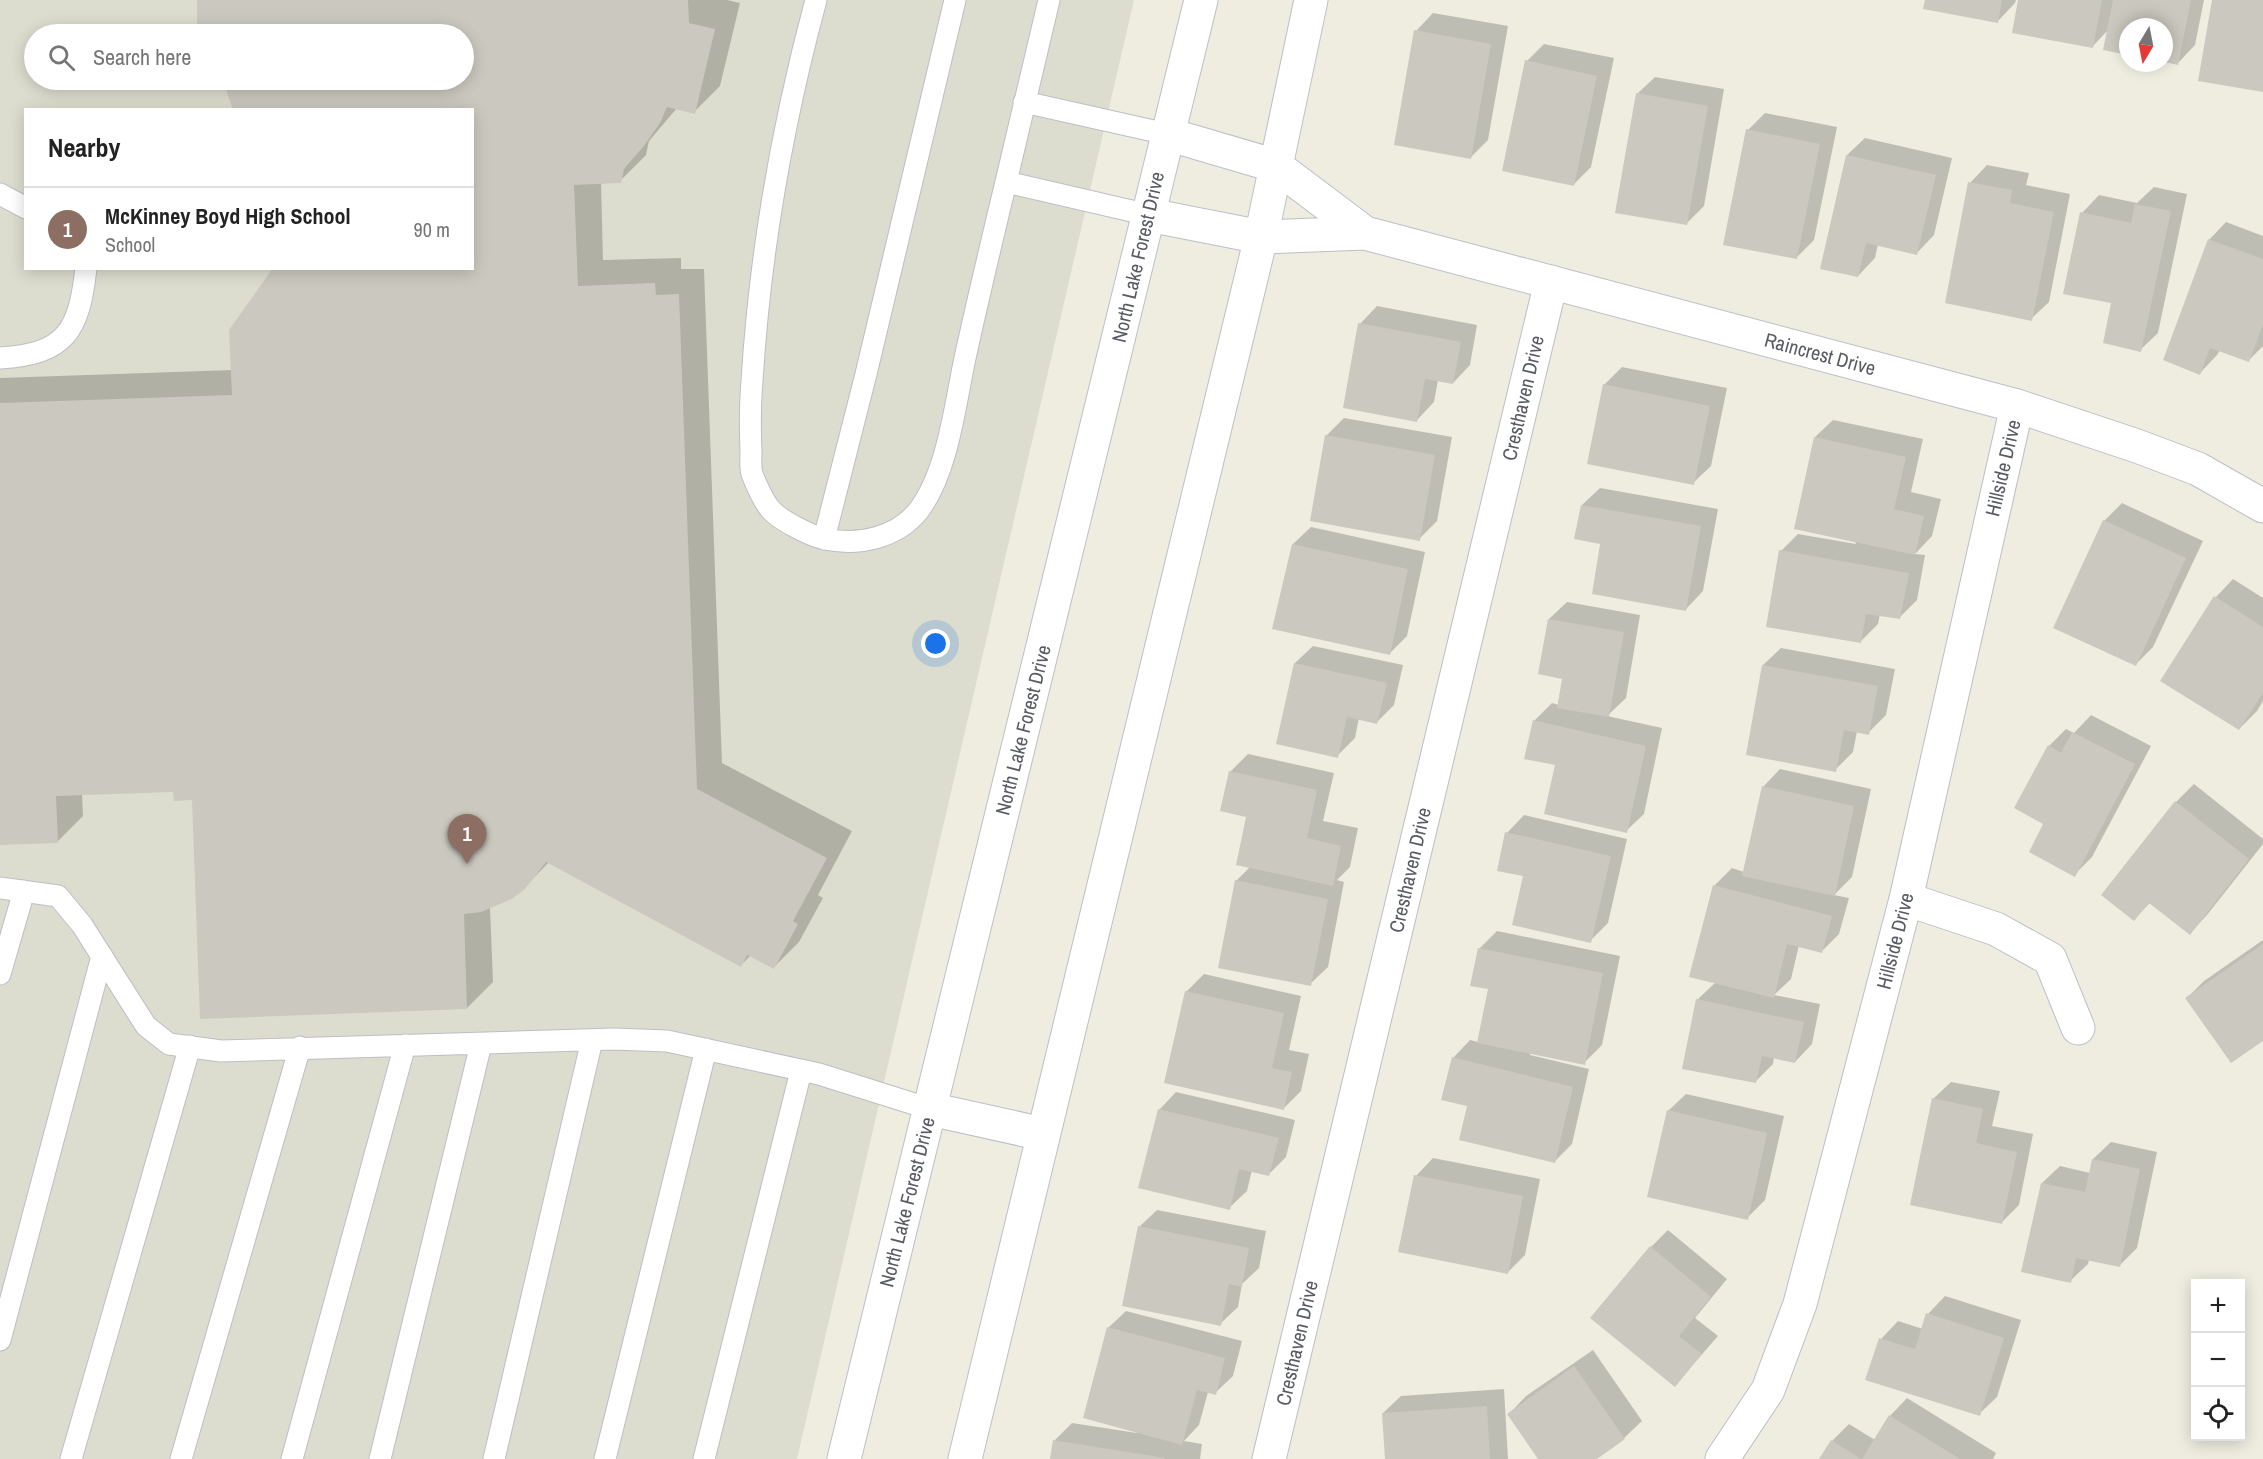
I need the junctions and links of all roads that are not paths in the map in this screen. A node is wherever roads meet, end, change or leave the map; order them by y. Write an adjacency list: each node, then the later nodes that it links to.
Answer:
1 (816, 0): 20 (lane)
2 (955, 0): 20 (lane)
3 (1049, 0): 6 (lane)
4 (1201, 0): 7 (street, North Lake Forest Drive)
5 (1311, 0): 8 (street)
6 (1024, 102): 7 (lane); 9 (lane)
7 (1167, 134): 8 (street, Raincrest Drive); 12 (street, North Lake Forest Drive)
8 (1276, 166): 13 (street, Raincrest Drive); 14 (street)
9 (1006, 182): 12 (lane); 20 (lane)
10 (0, 194): 11 (lane)
11 (24, 207)
12 (1149, 215): 14 (street, Raincrest Drive); 34 (street, North Lake Forest Drive)
13 (1365, 233): 14 (street, Raincrest Drive); 16 (street, Raincrest Drive)
14 (1261, 237): 35 (street)
15 (86, 270): 17 (lane)
16 (1551, 282): 18 (street, Raincrest Drive); 46 (street, Cresthaven Drive)
17 (0, 358)
18 (2017, 406): 19 (street, Raincrest Drive); 23 (street, Hillside Drive)
19 (2263, 506)
20 (824, 539)
21 (0, 888): 22 (lane)
22 (24, 891): 24 (lane); 25 (lane)
23 (1906, 899): 26 (street); 47 (street, Hillside Drive)
24 (102, 956): 30 (lane); 36 (lane)
25 (0, 974)
26 (2078, 1028)
27 (592, 1040): 28 (lane); 32 (lane); 41 (lane)
28 (481, 1044): 29 (lane); 40 (lane)
29 (405, 1045): 31 (lane); 39 (lane)
30 (190, 1046): 31 (lane); 37 (lane)
31 (300, 1047): 38 (lane)
32 (706, 1049): 33 (lane); 42 (lane)
33 (801, 1071): 34 (lane); 43 (lane)
34 (930, 1109): 35 (street); 44 (street, North Lake Forest Drive)
35 (1043, 1134): 45 (street)
36 (0, 1340)
37 (71, 1459)
38 (181, 1459)
39 (292, 1459)
40 (380, 1459)
41 (495, 1459)
42 (605, 1459)
43 (704, 1459)
44 (844, 1459)
45 (965, 1459)
46 (1269, 1459)
47 (1722, 1459)

